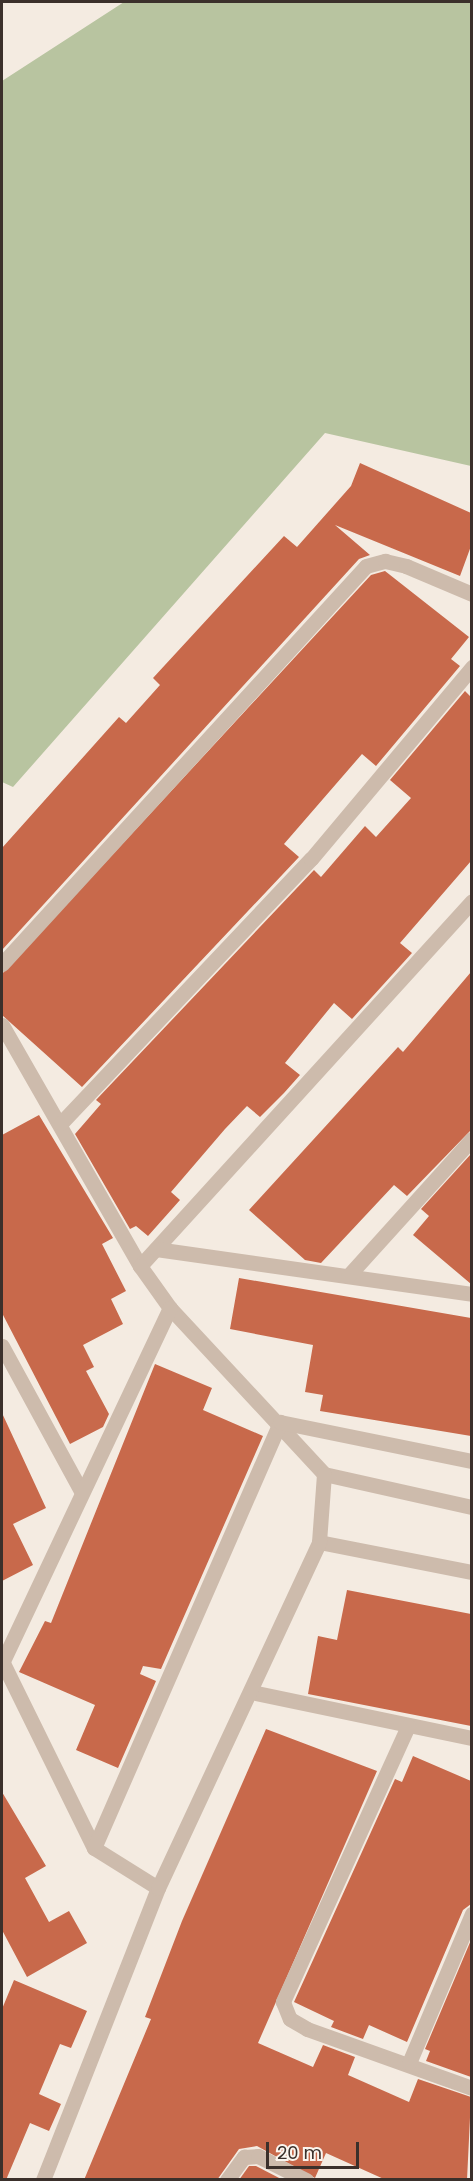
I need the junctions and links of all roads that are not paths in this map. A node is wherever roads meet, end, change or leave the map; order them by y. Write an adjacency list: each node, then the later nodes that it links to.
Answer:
1 (471, 594): 4 (street)
2 (471, 667): 6 (street)
3 (471, 901): 8 (street)
4 (2, 964)
5 (2, 1025): 6 (street)
6 (61, 1123): 9 (street)
7 (471, 1139): 10 (street)
8 (156, 1249): 9 (street); 10 (street)
9 (140, 1266): 12 (street)
10 (348, 1276): 11 (street)
11 (471, 1294)
12 (170, 1308): 14 (street); 17 (street)
13 (2, 1346): 17 (street)
14 (280, 1422): 15 (street); 16 (street); 25 (street)
15 (471, 1461)
16 (324, 1474): 18 (street); 19 (street)
17 (82, 1493): 21 (street)
18 (471, 1507)
19 (319, 1542): 20 (street); 22 (street)
20 (471, 1572)
21 (2, 1662): 25 (street)
22 (251, 1692): 23 (street); 26 (street)
23 (408, 1726): 24 (street); 28 (street)
24 (471, 1738)
25 (94, 1848): 26 (street)
26 (158, 1888): 30 (street)
27 (471, 1914): 28 (street)
28 (409, 2063): 29 (street)
29 (471, 2088)
30 (43, 2180)
31 (227, 2180): 32 (street)
32 (306, 2180)

